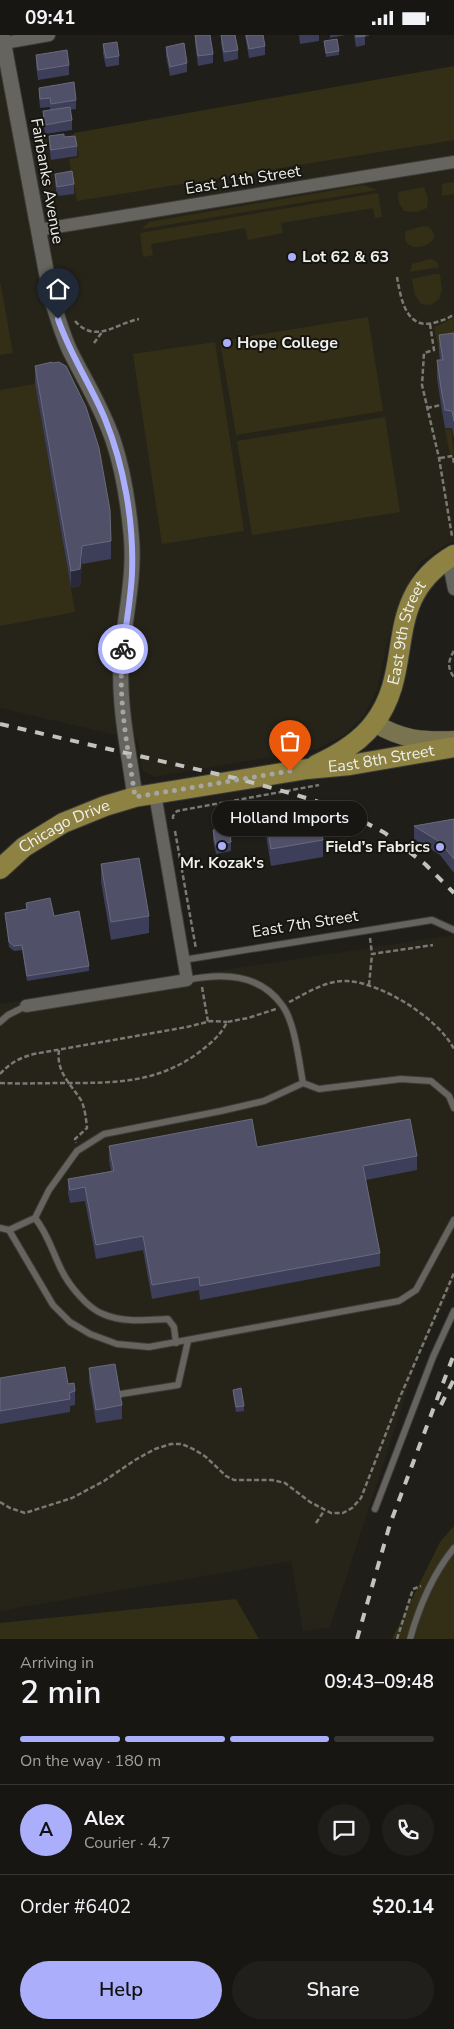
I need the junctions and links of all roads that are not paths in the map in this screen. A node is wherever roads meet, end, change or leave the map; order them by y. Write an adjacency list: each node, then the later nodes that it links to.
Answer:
1 (49, 35): 2 (street)
2 (3, 47): 4 (street, Fairbanks Avenue)
3 (454, 162): 4 (street, East 11th Street)
4 (38, 230): 11 (street, Fairbanks Avenue)
5 (452, 550): 6 (street); 7 (main road, East 9th Street)
6 (454, 589)
7 (374, 723): 8 (main road, East 8th Street); 10 (main road, East 8th Street)
8 (454, 740)
9 (454, 747): 10 (main road, East 8th Street)
10 (307, 769): 11 (main road, East 8th Street)
11 (145, 795): 12 (main road, Chicago Drive); 14 (street, Fairbanks Avenue)
12 (0, 869)
13 (454, 930): 14 (lane, East 7th Street)
14 (183, 960): 15 (street, Fairbanks Avenue)
15 (187, 980): 16 (street); 18 (lane)
16 (26, 1006): 17 (lane)
17 (0, 1022)
18 (303, 1083): 19 (lane); 20 (lane)
19 (454, 1108)
20 (35, 1218): 23 (lane); 26 (lane)
21 (454, 1220): 25 (lane)
22 (0, 1228): 23 (lane)
23 (9, 1230): 26 (lane)
24 (454, 1311): 28 (lane)
25 (188, 1341): 26 (lane); 27 (lane)
26 (176, 1343)
27 (122, 1394)
28 (374, 1509)
29 (454, 1548): 30 (lane)
30 (410, 1639)

